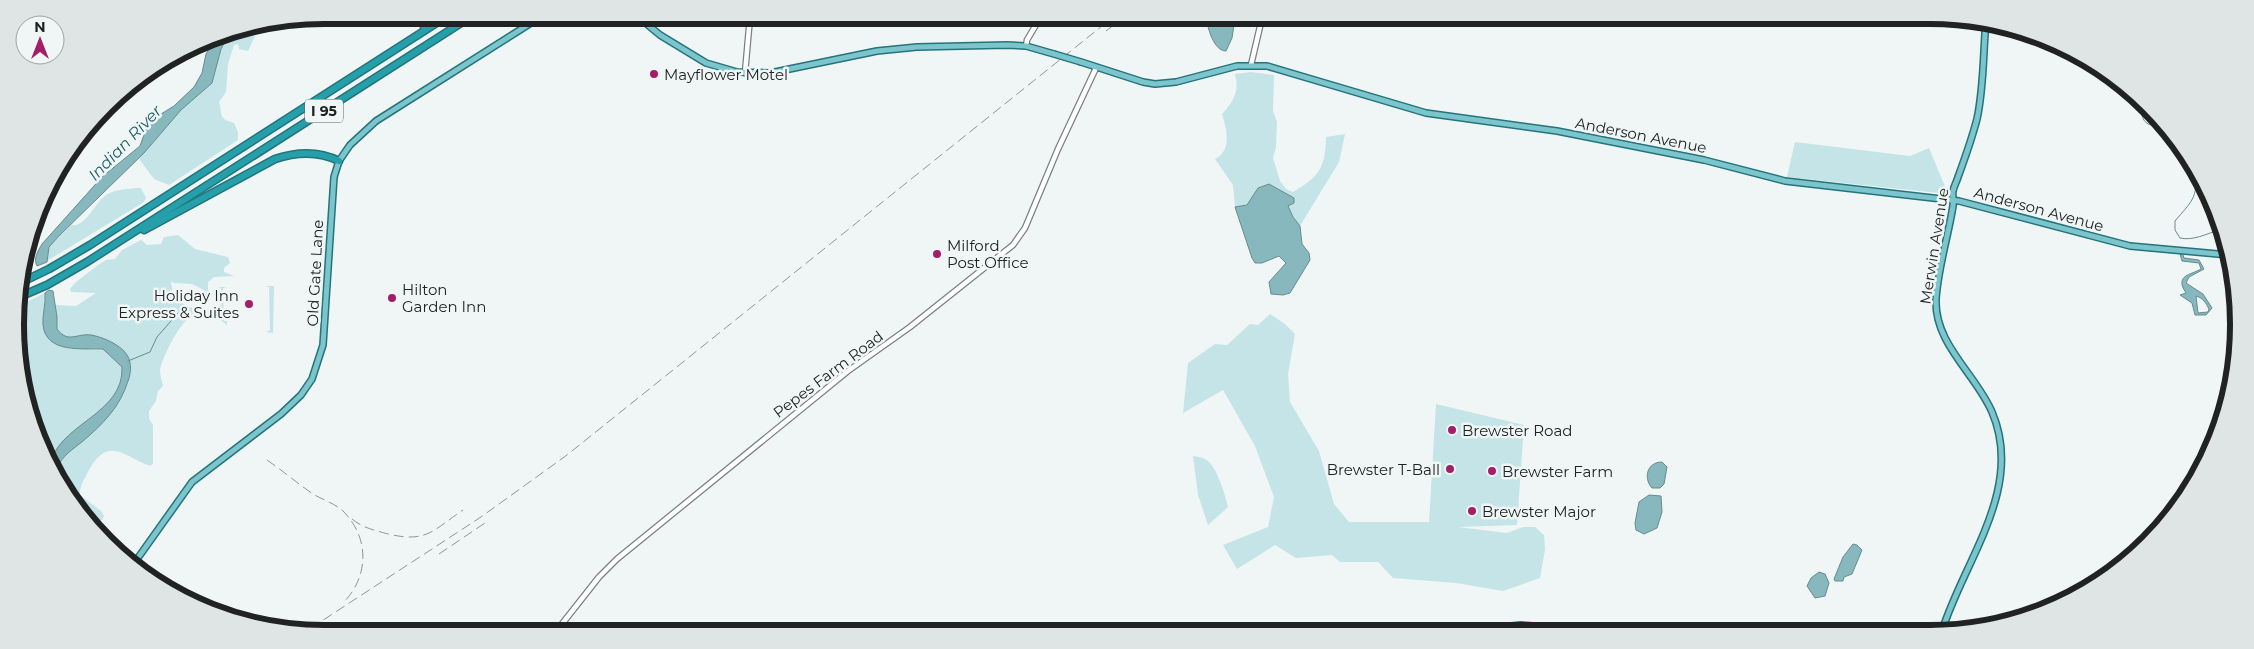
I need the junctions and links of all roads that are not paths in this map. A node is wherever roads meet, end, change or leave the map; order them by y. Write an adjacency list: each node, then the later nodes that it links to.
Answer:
1 (427, 24): 13 (highway)
2 (435, 24): 13 (highway, I 95)
3 (460, 24): 17 (highway, I 95)
4 (529, 24): 15 (main road, Old Gate Lane)
5 (647, 24): 14 (main road, Anderson Avenue)
6 (749, 24): 14 (street)
7 (1036, 24): 10 (street)
8 (1261, 24): 11 (street)
9 (1985, 29): 16 (main road, Merwin Avenue)
10 (1026, 46): 12 (main road, Anderson Avenue, bridge); 14 (main road, Anderson Avenue)
11 (1251, 64): 12 (main road, Anderson Avenue); 16 (main road, Anderson Avenue)
12 (1096, 68): 22 (street, Pepes Farm Road)
13 (362, 71): 19 (highway, I 95)
14 (745, 73)
15 (339, 161): 17 (highway); 21 (main road, Old Gate Lane)
16 (1953, 200): 18 (main road, Anderson Avenue); 23 (main road, Merwin Avenue)
17 (178, 208): 20 (highway)
18 (2222, 254)
19 (27, 279)
20 (25, 294)
21 (137, 560)
22 (561, 625)
23 (1944, 625)

